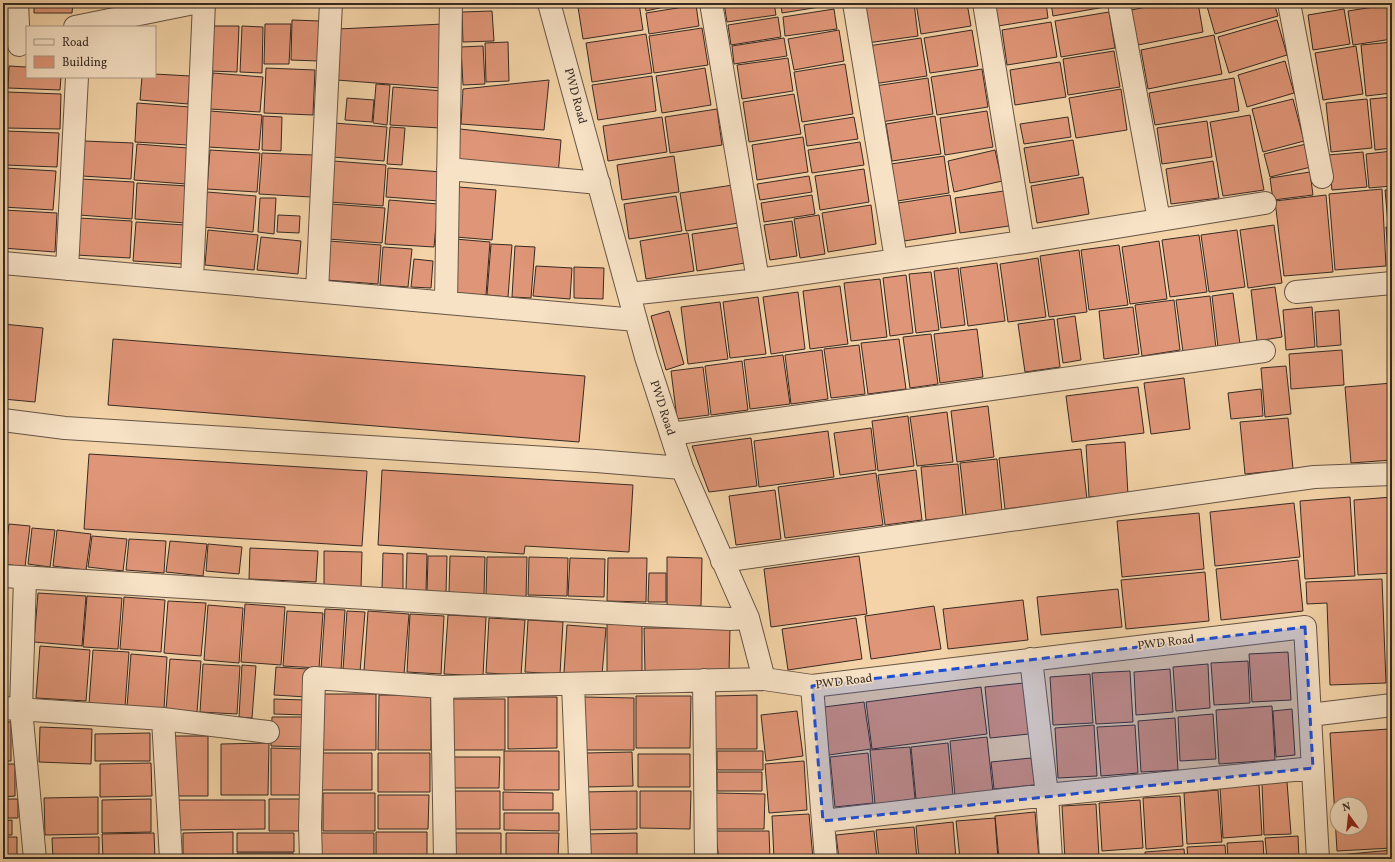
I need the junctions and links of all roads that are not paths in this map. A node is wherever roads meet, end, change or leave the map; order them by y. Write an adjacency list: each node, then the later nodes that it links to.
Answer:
1 (17, 3): 13 (street)
2 (204, 3): 24 (street)
3 (331, 3): 27 (street)
4 (451, 3): 15 (street)
5 (549, 3): 17 (street, PWD Road)
6 (711, 3): 25 (street)
7 (854, 3): 21 (street)
8 (984, 3): 20 (street)
9 (1119, 3): 19 (street)
10 (1289, 3): 16 (street)
11 (181, 4): 12 (street)
12 (78, 26)
13 (16, 45)
14 (77, 78): 23 (street)
15 (448, 169): 17 (street); 30 (street)
16 (1322, 178)
17 (598, 183): 29 (street, PWD Road)
18 (1265, 203): 19 (street)
19 (1159, 220): 20 (street)
20 (1023, 242): 21 (street)
21 (896, 259): 25 (street)
22 (3, 263): 23 (street)
23 (67, 268): 24 (street)
24 (192, 280): 27 (street)
25 (758, 280): 29 (street)
26 (1392, 283): 28 (street)
27 (317, 291): 30 (street)
28 (1296, 292)
29 (629, 294): 31 (street, PWD Road)
30 (446, 302): 31 (street)
31 (636, 320): 34 (street, PWD Road)
32 (1264, 351): 34 (street)
33 (3, 420): 35 (street)
34 (671, 434): 35 (street, PWD Road)
35 (682, 468): 37 (street, PWD Road)
36 (1392, 474): 37 (street)
37 (722, 561): 40 (street, PWD Road)
38 (3, 576): 39 (street)
39 (25, 578): 40 (street); 48 (street)
40 (748, 618): 42 (street, PWD Road)
41 (1031, 659): 46 (street, PWD Road); 49 (street, PWD Road); 53 (street)
42 (764, 679): 43 (street); 46 (street, PWD Road)
43 (704, 680): 44 (street); 60 (street)
44 (573, 684): 45 (street); 59 (street)
45 (442, 686): 57 (street); 58 (street)
46 (812, 686): 54 (street)
47 (1392, 705): 49 (street)
48 (12, 708): 50 (street); 55 (street)
49 (1310, 715): 52 (street, PWD Road)
50 (164, 720): 51 (street); 56 (street)
51 (268, 732)
52 (1313, 768): 53 (street); 63 (street, PWD Road)
53 (1047, 795): 54 (street); 62 (street)
54 (823, 821): 61 (street)
55 (35, 859)
56 (171, 859)
57 (311, 859)
58 (445, 859)
59 (580, 859)
60 (706, 859)
61 (826, 859)
62 (1051, 859)
63 (1318, 859)

